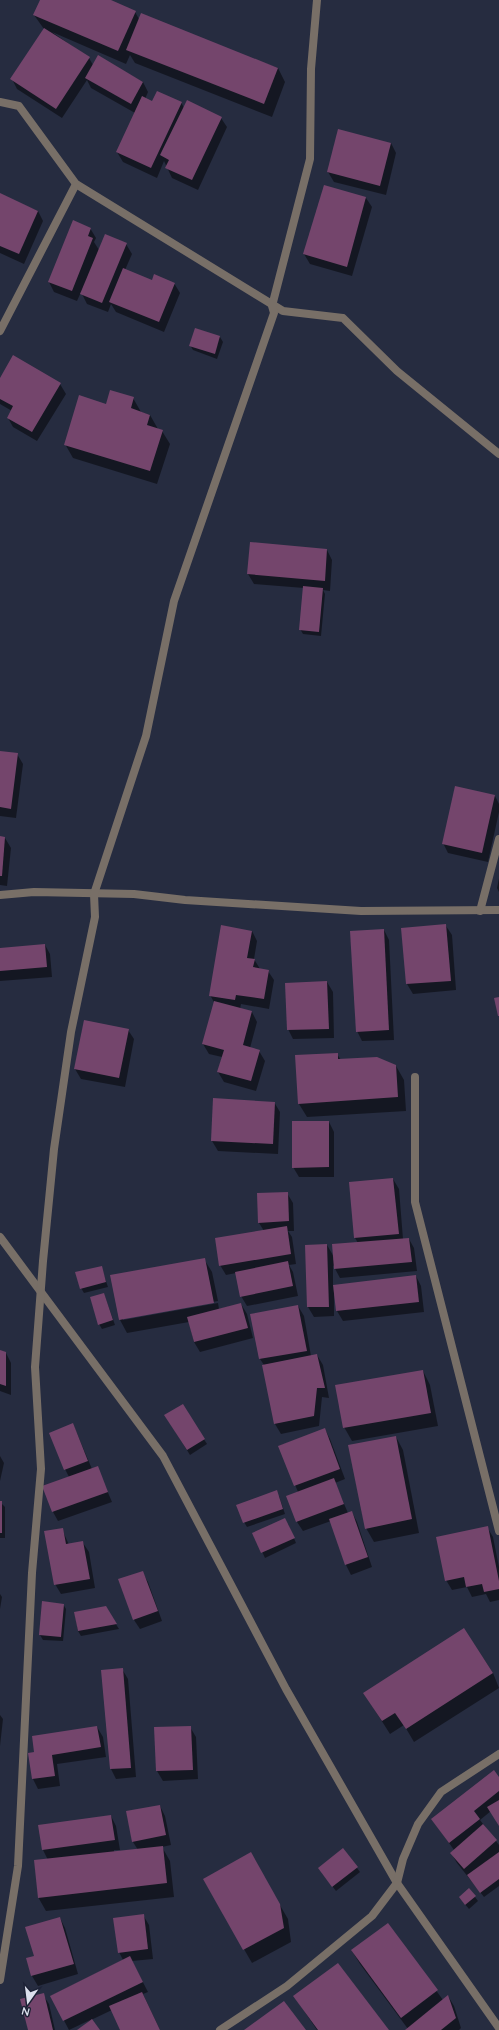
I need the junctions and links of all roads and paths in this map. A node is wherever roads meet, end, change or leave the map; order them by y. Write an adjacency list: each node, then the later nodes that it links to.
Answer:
1 (316, 0): 8 (street)
2 (0, 102): 3 (street)
3 (76, 184): 4 (street); 5 (street)
4 (0, 331)
5 (499, 454)
6 (499, 839): 9 (street)
7 (0, 894): 8 (street)
8 (94, 894): 9 (street); 13 (street)
9 (480, 910): 10 (street)
10 (499, 910)
11 (415, 1077): 14 (street)
12 (0, 1237): 13 (street)
13 (41, 1290): 16 (street); 17 (street)
14 (499, 1531)
15 (499, 1754): 16 (street)
16 (397, 1883): 18 (street); 19 (street)
17 (0, 1980)
18 (499, 2028)
19 (220, 2030)

